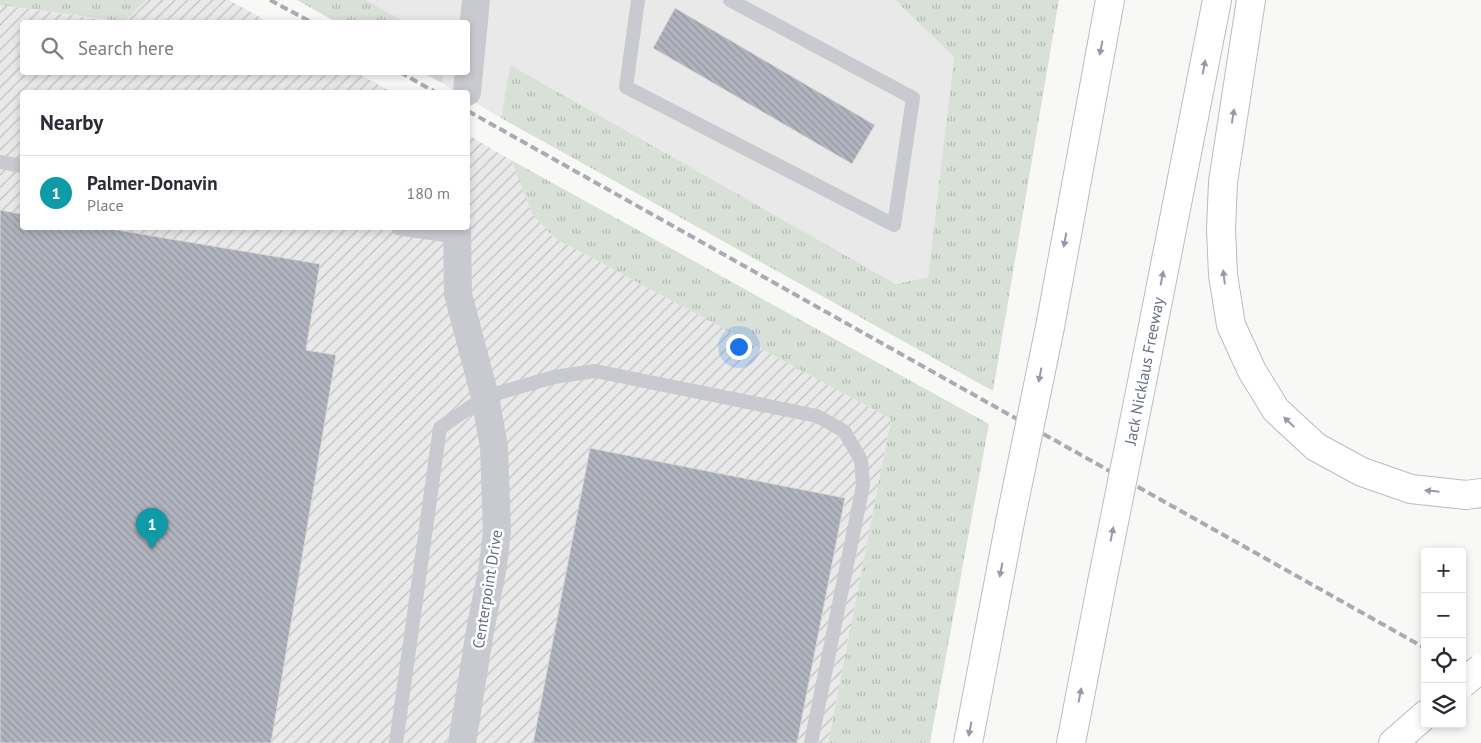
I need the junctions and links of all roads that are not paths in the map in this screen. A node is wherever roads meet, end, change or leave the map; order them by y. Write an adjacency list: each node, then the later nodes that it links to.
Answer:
1 (476, 0): 7 (street)
2 (638, 0): 3 (lane)
3 (730, 0)
4 (1110, 0): 21 (highway, one-way to 21, bridge)
5 (1218, 0): 22 (highway, Jack Nicklaus Freeway, one-way to 5, bridge)
6 (1251, 0): 15 (highway, one-way to 6)
7 (470, 61)
8 (469, 75): 9 (street)
9 (467, 90)
10 (0, 162): 11 (lane)
11 (20, 166)
12 (428, 230): 13 (lane)
13 (457, 232): 14 (street, Centerpoint Drive)
14 (486, 397): 18 (lane); 19 (street, Centerpoint Drive); 20 (lane)
15 (1481, 493)
16 (1481, 668): 17 (highway, bridge)
17 (1463, 683)
18 (396, 743)
19 (462, 743)
20 (811, 743)
21 (968, 743)
22 (1071, 743)

